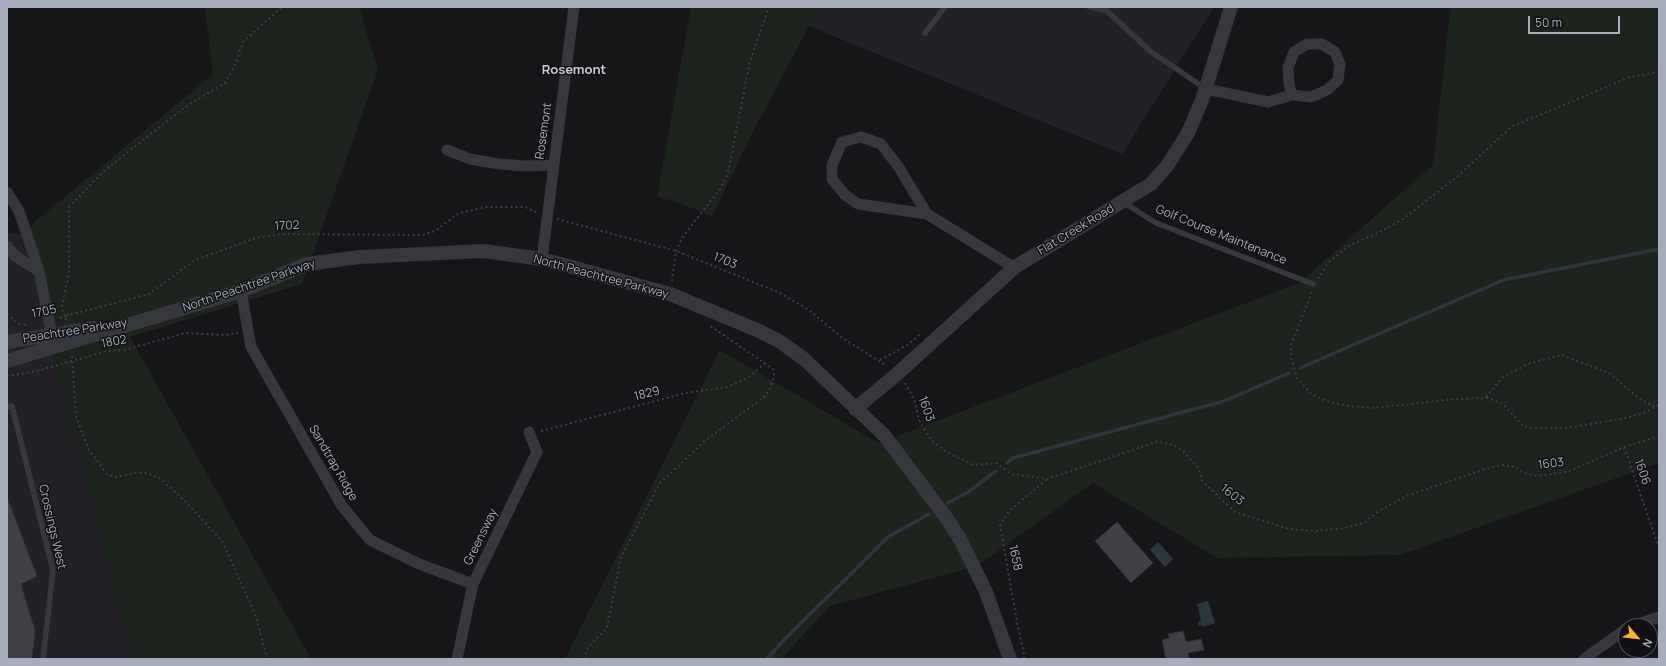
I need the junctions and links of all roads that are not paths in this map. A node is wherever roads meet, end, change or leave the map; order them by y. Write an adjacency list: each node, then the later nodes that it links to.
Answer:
1 (574, 7): 10 (street, Rosemont)
2 (945, 7): 6 (lane)
3 (1093, 7): 5 (lane)
4 (1231, 7): 7 (street, Flat Creek Road)
5 (1108, 8): 7 (lane)
6 (924, 33)
7 (1206, 89): 8 (street); 12 (street, Flat Creek Road)
8 (1292, 95): 8 (street)
9 (447, 150): 10 (street)
10 (553, 165): 15 (street, Rosemont)
11 (7, 192): 17 (street)
12 (1123, 202): 16 (street, Flat Creek Road); 18 (lane, Golf Course Maintenance)
13 (927, 214): 13 (street); 16 (street)
14 (7, 246): 17 (street)
15 (542, 259): 19 (street, North Peachtree Parkway); 25 (street, North Peachtree Parkway)
16 (1015, 266): 25 (street, Flat Creek Road)
17 (39, 271): 21 (street)
18 (1315, 285)
19 (241, 291): 20 (street, North Peachtree Parkway); 27 (street, Sandtrap Ridge)
20 (143, 321): 21 (street, North Peachtree Parkway); 21 (street, Peachtree Parkway)
21 (51, 335): 22 (street, Peachtree Parkway); 23 (street, North Peachtree Parkway)
22 (7, 342)
23 (7, 362)
24 (7, 407): 29 (lane, Crossings West)
25 (855, 409): 31 (street, North Peachtree Parkway)
26 (529, 432): 27 (street, Greensway)
27 (473, 584): 30 (street, Greensway)
28 (1618, 635): 32 (street)
29 (43, 659)
30 (457, 659)
31 (1010, 659)
32 (1584, 659)

